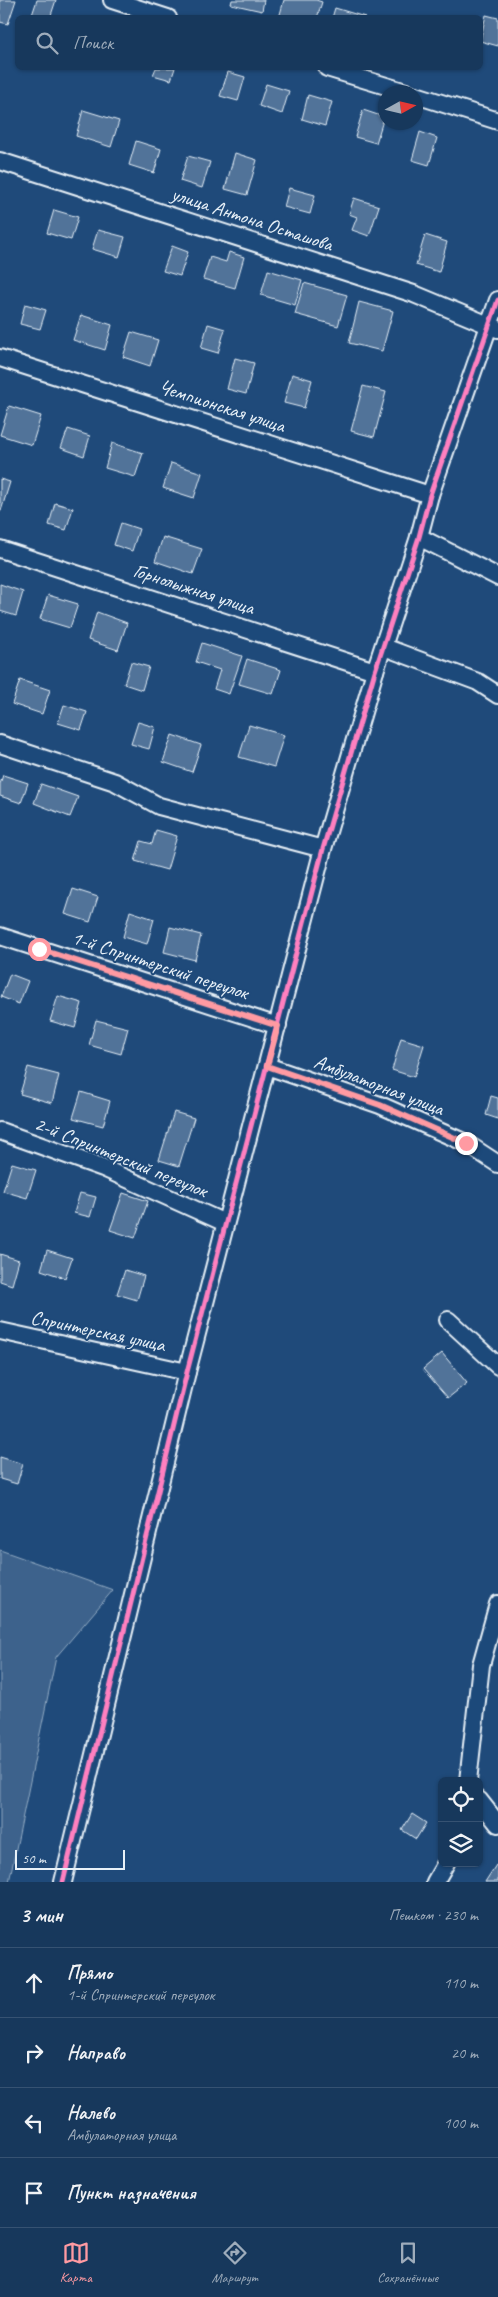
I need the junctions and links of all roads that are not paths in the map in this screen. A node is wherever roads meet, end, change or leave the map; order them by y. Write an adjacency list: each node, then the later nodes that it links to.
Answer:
1 (112, 0): 2 (street)
2 (159, 15)
3 (334, 70): 4 (street)
4 (383, 85)
5 (423, 98): 6 (street)
6 (498, 121)
7 (0, 161): 9 (street, улица Антона Осташова)
8 (498, 300): 9 (street)
9 (493, 327): 11 (street)
10 (0, 358): 11 (street, Чемпионская улица)
11 (430, 495): 12 (street)
12 (419, 537): 14 (street); 15 (street)
13 (0, 549): 16 (street, Горнолыжная улица)
14 (498, 577)
15 (384, 647): 16 (street); 17 (street)
16 (374, 672): 19 (street)
17 (498, 695)
18 (0, 744): 19 (street)
19 (323, 848): 21 (street)
20 (0, 936): 21 (street, 1-й Спринтерский переулок)
21 (278, 1026): 22 (street)
22 (267, 1066): 24 (street, Амбулаторная улица); 25 (street)
23 (0, 1131): 25 (street, 2-й Спринтерский переулок)
24 (498, 1164)
25 (225, 1223): 29 (street)
26 (448, 1320): 28 (street)
27 (0, 1331): 29 (street, Спринтерская улица)
28 (498, 1366)
29 (187, 1372): 36 (street)
30 (498, 1604): 31 (street)
31 (469, 1777)
32 (483, 1805): 34 (street)
33 (483, 1824): 34 (street)
34 (498, 1824)
35 (444, 1867): 37 (street)
36 (63, 1882)
37 (435, 1882)

